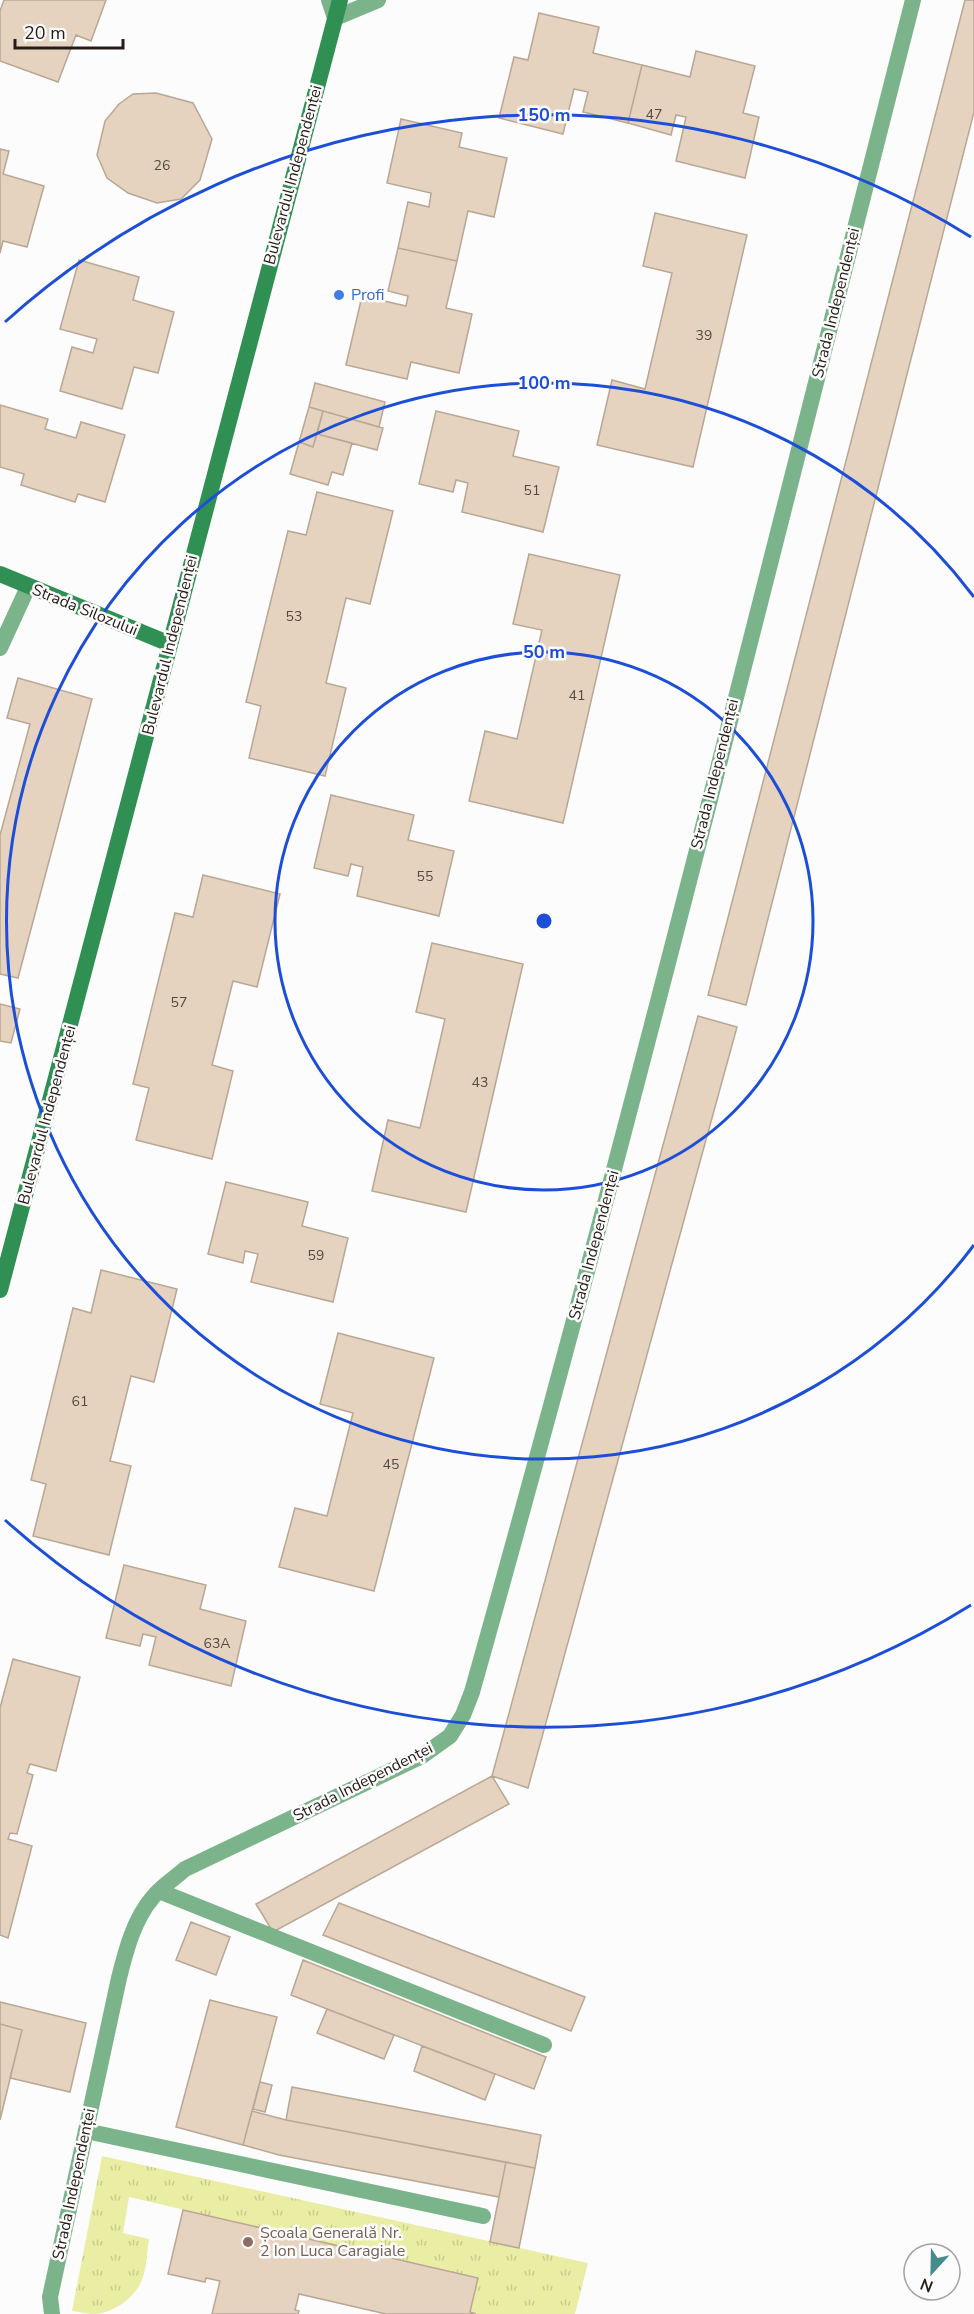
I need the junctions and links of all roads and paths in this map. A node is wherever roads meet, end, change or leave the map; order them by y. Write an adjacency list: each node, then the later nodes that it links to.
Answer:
1 (329, 0): 5 (street)
2 (340, 0): 5 (main road, Bulevardul Independenței)
3 (378, 0): 5 (street)
4 (912, 0): 11 (street, Strada Independenței)
5 (334, 18): 8 (main road, Bulevardul Independenței)
6 (0, 574): 7 (main road, Strada Silozului)
7 (28, 587): 8 (main road, Strada Silozului); 9 (street)
8 (170, 644): 10 (main road, Bulevardul Independenței)
9 (0, 648)
10 (0, 1290)
11 (159, 1891): 12 (street); 13 (street, Strada Independenței)
12 (544, 2045)
13 (86, 2131): 14 (street); 15 (street, Strada Independenței)
14 (483, 2216)
15 (52, 2314)

